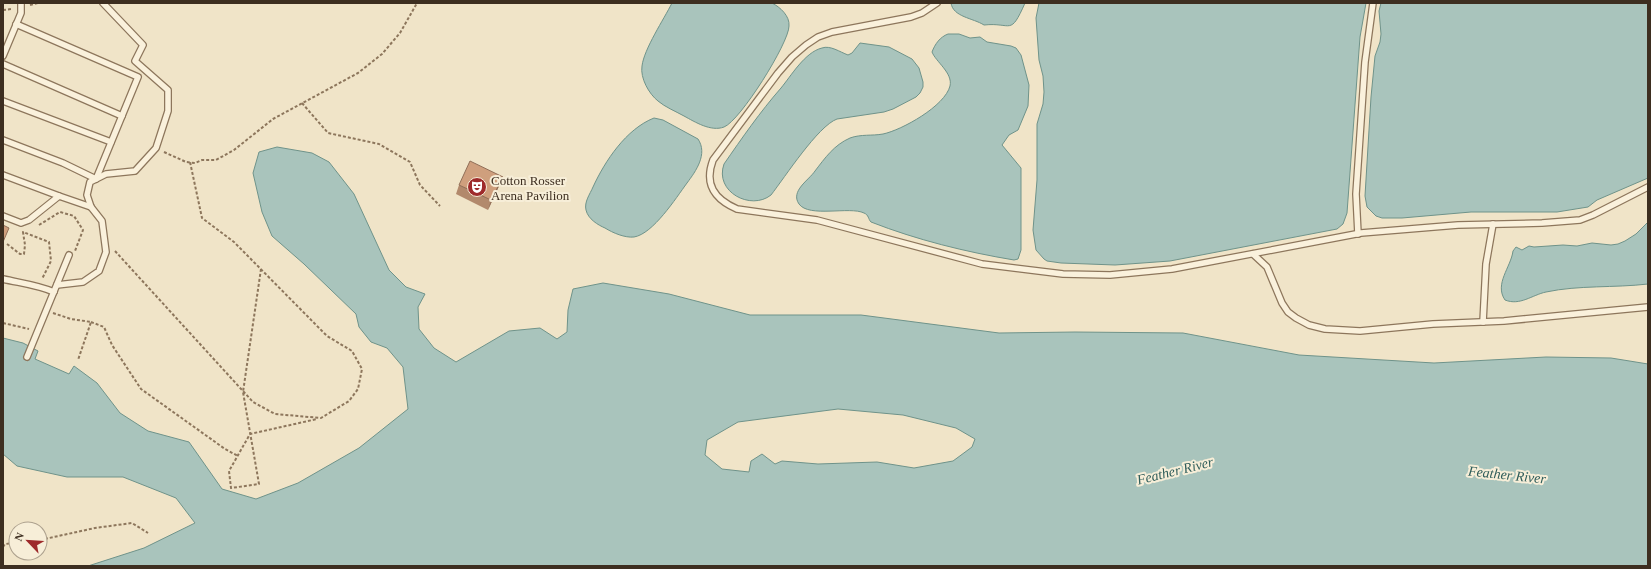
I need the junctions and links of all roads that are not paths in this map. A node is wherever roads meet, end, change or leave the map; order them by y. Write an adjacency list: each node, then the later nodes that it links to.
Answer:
1 (20, 3): 5 (lane)
2 (103, 3): 8 (lane)
3 (937, 3): 23 (lane)
4 (1373, 3): 21 (lane)
5 (16, 24): 6 (lane); 9 (lane)
6 (3, 56)
7 (3, 64): 11 (lane)
8 (147, 72): 9 (lane); 15 (lane)
9 (138, 77): 11 (lane)
10 (3, 101): 13 (lane)
11 (122, 116): 13 (lane)
12 (3, 140): 15 (lane)
13 (111, 142): 15 (lane)
14 (3, 175): 17 (lane)
15 (96, 179): 18 (lane)
16 (1648, 187): 20 (lane)
17 (59, 196): 18 (lane); 19 (lane)
18 (90, 207): 25 (lane)
19 (3, 216)
20 (1493, 224): 21 (lane); 28 (lane)
21 (1358, 234): 23 (lane)
22 (72, 254): 25 (lane)
23 (1253, 254): 28 (lane)
24 (3, 279): 26 (lane)
25 (57, 285): 26 (lane)
26 (54, 292): 29 (lane)
27 (1648, 307): 28 (lane)
28 (1483, 322)
29 (27, 357)

